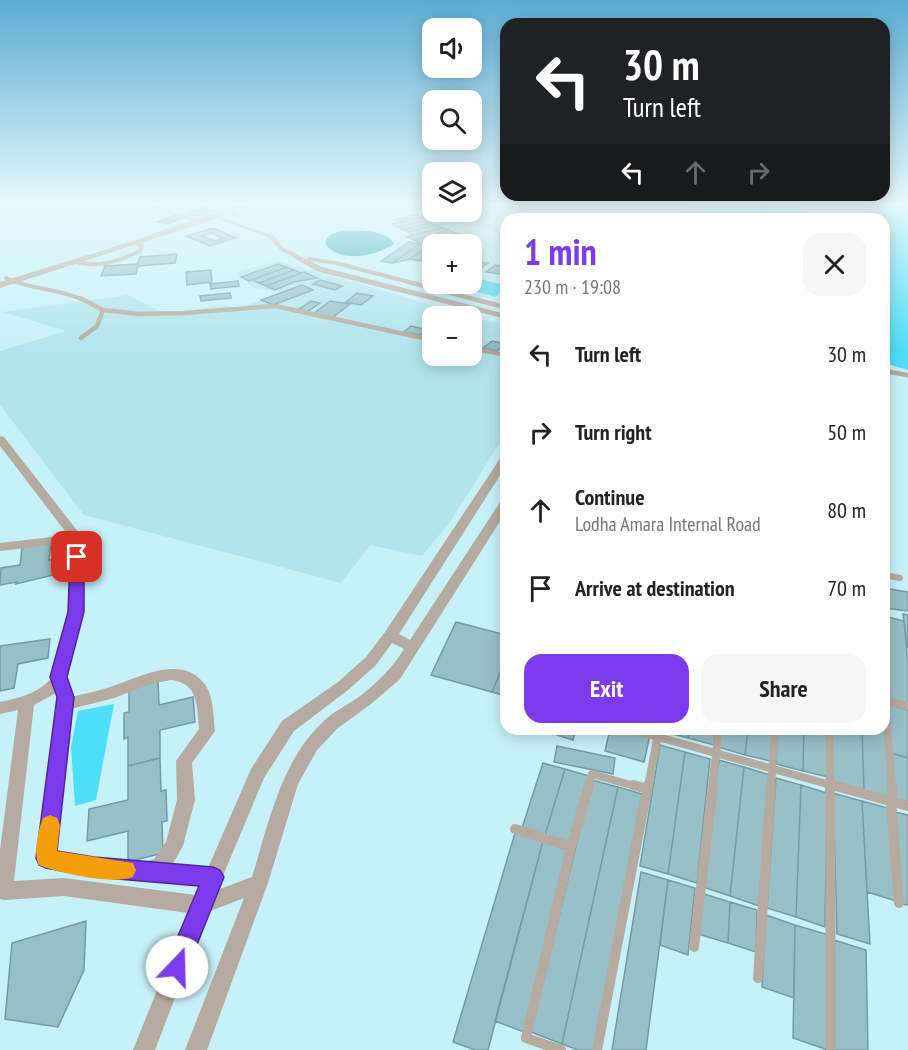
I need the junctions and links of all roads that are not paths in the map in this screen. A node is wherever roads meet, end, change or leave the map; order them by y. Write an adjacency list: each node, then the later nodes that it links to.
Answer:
1 (94, 253): 5 (street)
2 (100, 253): 5 (street)
3 (291, 253): 4 (street)
4 (302, 259): 6 (street); 9 (street)
5 (4, 281): 7 (lane)
6 (500, 307)
7 (103, 310): 11 (lane); 12 (lane)
8 (500, 312): 9 (street)
9 (496, 315): 10 (street)
10 (500, 316)
11 (81, 338)
12 (422, 338)
13 (482, 351): 14 (lane)
14 (500, 355)
15 (890, 372): 16 (lane)
16 (907, 375)
17 (0, 439): 20 (street)
18 (500, 466): 24 (street)
19 (500, 511): 25 (street)
20 (77, 538): 21 (street); 26 (street)
21 (0, 548)
22 (890, 576): 23 (lane)
23 (900, 578)
24 (390, 636): 25 (street); 47 (street)
25 (413, 647): 48 (street)
26 (59, 677): 27 (street); 29 (street)
27 (27, 702): 31 (street); 49 (street)
28 (890, 702): 30 (lane)
29 (64, 705): 46 (street); 46 (street)
30 (908, 706)
31 (0, 708)
32 (658, 735): 41 (lane)
33 (664, 735): 38 (lane)
34 (718, 735): 38 (lane)
35 (775, 735): 39 (lane)
36 (830, 735): 40 (lane)
37 (887, 735): 42 (lane)
38 (716, 754): 39 (lane); 52 (lane)
39 (773, 769): 40 (lane); 53 (lane)
40 (830, 785): 42 (lane); 58 (lane)
41 (648, 789): 45 (lane); 57 (lane)
42 (892, 802): 43 (lane); 50 (lane)
43 (908, 806)
44 (515, 829): 45 (lane)
45 (572, 848): 56 (lane)
46 (145, 871): 47 (street)
47 (213, 877): 51 (street)
48 (259, 883): 51 (street); 55 (street)
49 (2, 892): 51 (street)
50 (899, 903)
51 (201, 905): 54 (street)
52 (694, 947)
53 (758, 978)
54 (144, 1050)
55 (196, 1050)
56 (561, 1050)
57 (597, 1050)
58 (831, 1050)

